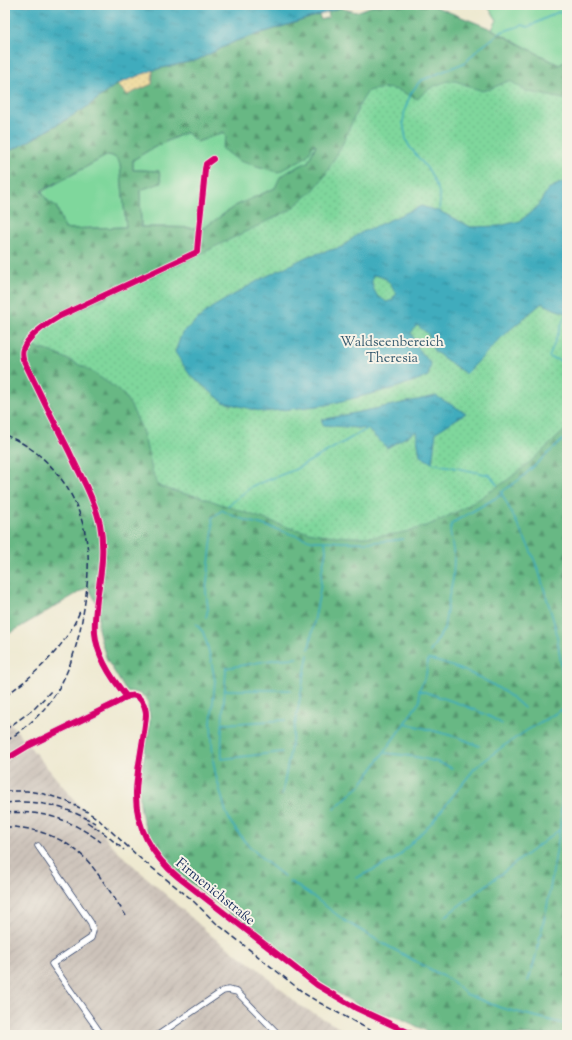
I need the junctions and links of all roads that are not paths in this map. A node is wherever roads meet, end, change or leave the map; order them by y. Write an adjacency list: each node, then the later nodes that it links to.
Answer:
1 (213, 159): 2 (street)
2 (127, 697): 3 (street); 5 (street, Firmenichstraße)
3 (5, 760)
4 (38, 846): 6 (street)
5 (400, 1028): 9 (street); 10 (street, Firmenichstraße)
6 (102, 1035)
7 (158, 1035): 8 (street)
8 (278, 1035)
9 (396, 1035)
10 (414, 1035)

